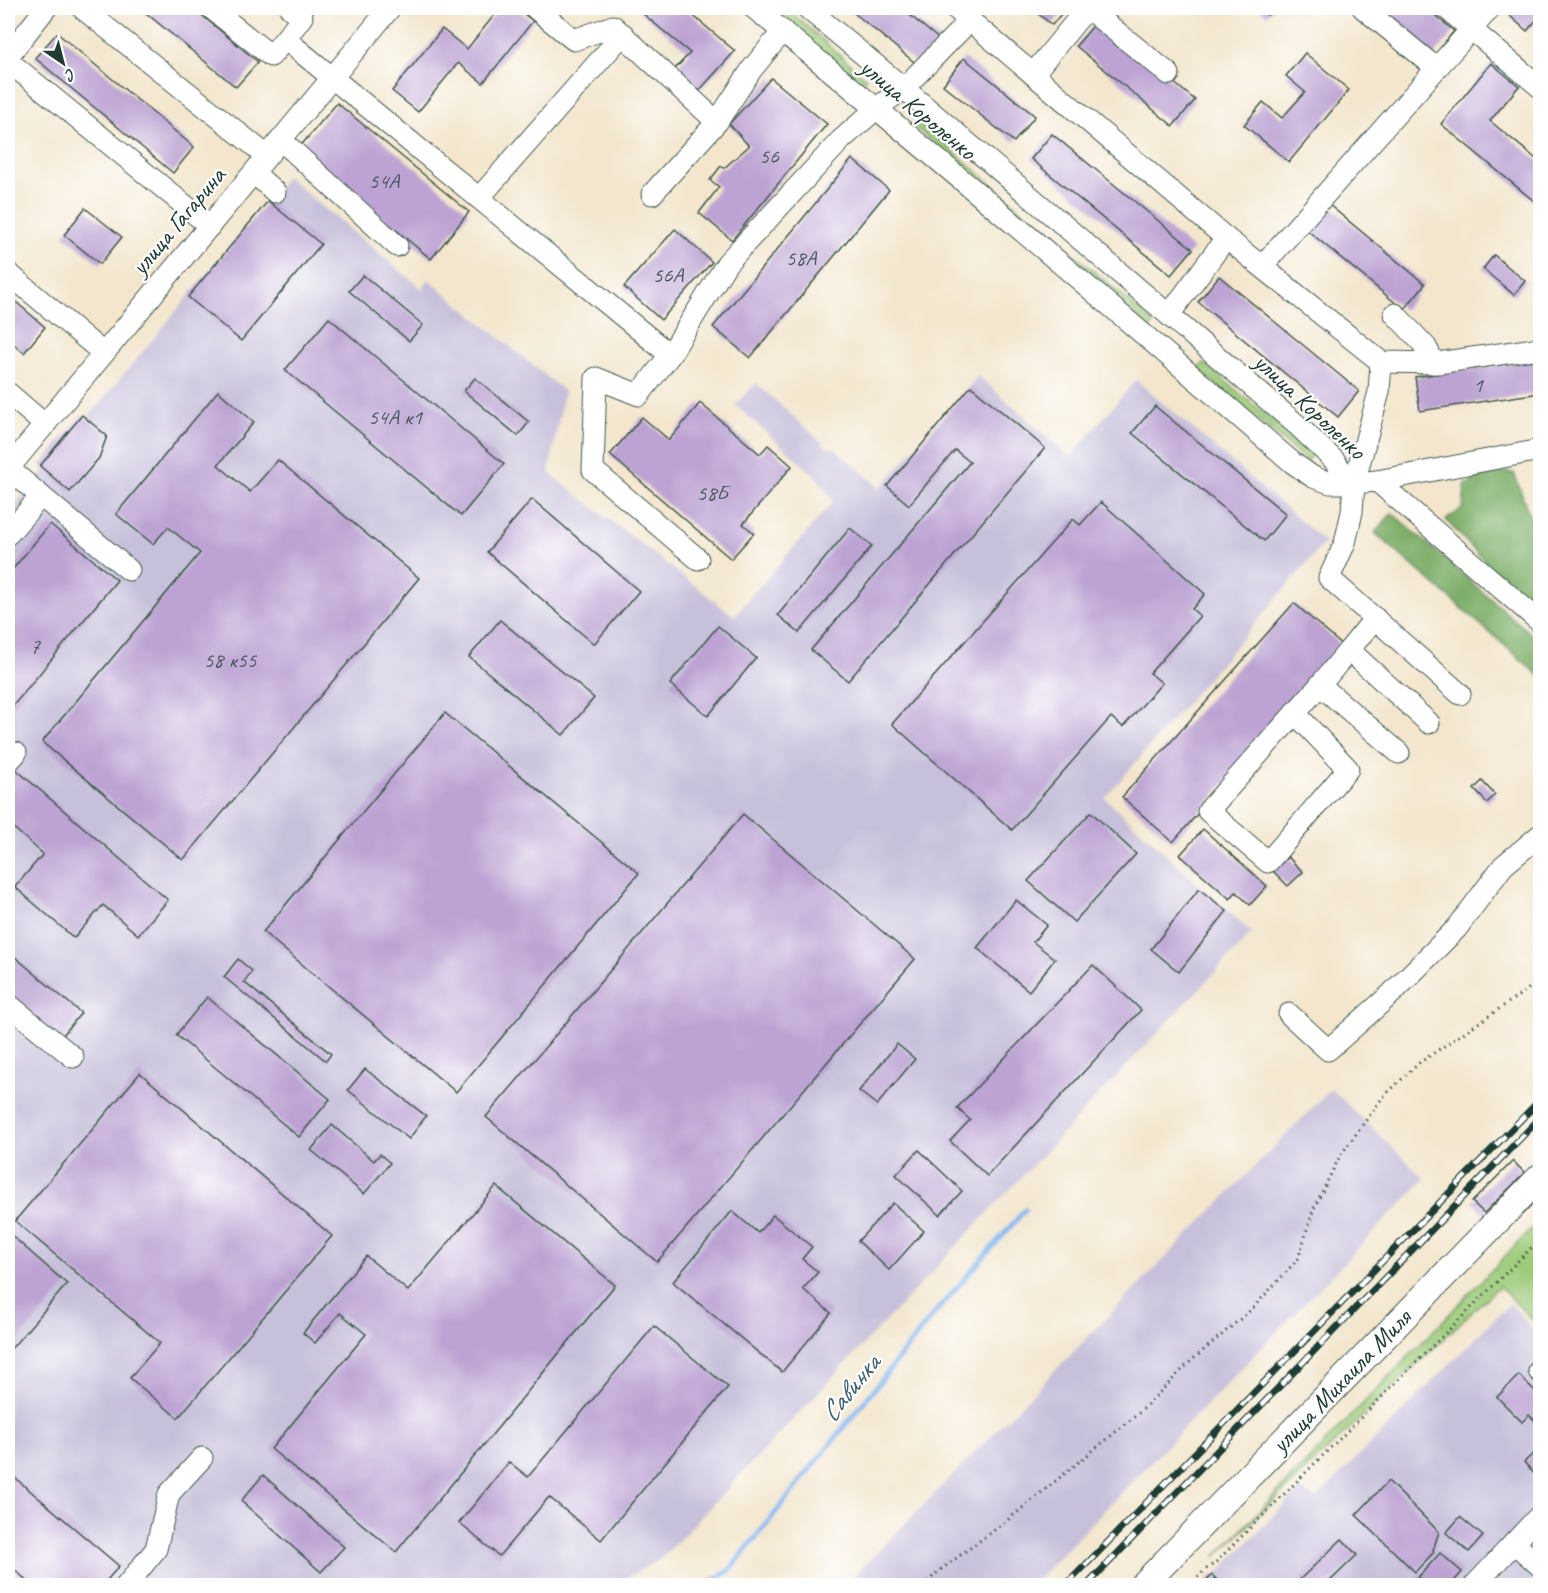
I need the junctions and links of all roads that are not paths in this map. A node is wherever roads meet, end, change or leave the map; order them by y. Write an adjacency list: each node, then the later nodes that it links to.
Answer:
1 (46, 8): 18 (street)
2 (82, 8): 28 (street)
3 (211, 8): 17 (street)
4 (290, 8): 17 (street)
5 (390, 8): 23 (street, улица Гагарина)
6 (535, 8): 16 (street)
7 (754, 8): 15 (street, улица Короленко)
8 (807, 8): 25 (street, улица Короленко)
9 (1087, 8): 21 (street); 22 (street)
10 (1363, 8): 20 (street)
11 (1446, 8): 14 (street)
12 (1490, 8): 14 (street)
13 (963, 14): 21 (street); 25 (street)
14 (1471, 28): 20 (street); 24 (street)
15 (783, 31): 26 (street, улица Короленко); 27 (street)
16 (623, 34): 27 (street); 32 (street)
17 (285, 39): 23 (street)
18 (8, 56)
19 (8, 61): 33 (street)
20 (1436, 68): 36 (street)
21 (1033, 74): 34 (street)
22 (1169, 74)
23 (332, 78): 28 (street, улица Гагарина); 32 (street)
24 (1540, 87)
25 (904, 88): 26 (street); 39 (street, улица Короленко)
26 (877, 108): 41 (street, улица Короленко); 43 (street)
27 (717, 122): 31 (street)
28 (274, 148): 29 (street, улица Гагарина); 35 (street)
29 (254, 173): 30 (street); 33 (street, улица Гагарина)
30 (275, 192)
31 (652, 194)
32 (479, 198): 43 (street)
33 (210, 226): 42 (street, улица Гагарина)
34 (1226, 237): 36 (street); 39 (street)
35 (397, 246)
36 (1262, 266): 44 (street)
37 (8, 273): 42 (street)
38 (1395, 314): 45 (street)
39 (1176, 321): 41 (street); 51 (street, улица Короленко)
40 (1540, 348): 45 (street)
41 (1162, 350): 51 (street, улица Короленко)
42 (103, 353): 47 (street, улица Гагарина)
43 (670, 354): 54 (street)
44 (1381, 362): 45 (street); 51 (street)
45 (1434, 363)
46 (8, 393): 47 (street)
47 (45, 425): 49 (street, улица Гагарина)
48 (1540, 450): 50 (street)
49 (8, 468): 52 (street)
50 (1377, 481): 51 (street); 57 (street)
51 (1354, 483): 56 (street)
52 (41, 496): 53 (street); 55 (street)
53 (8, 534)
54 (698, 559)
55 (129, 570)
56 (1375, 618): 58 (street); 60 (street)
57 (1540, 622)
58 (1349, 650): 59 (street); 62 (street)
59 (1320, 685): 61 (street); 63 (street)
60 (1460, 694)
61 (1295, 713): 61 (street)
62 (1429, 723)
63 (1399, 753)
64 (1540, 836): 66 (street)
65 (8, 1004): 67 (street)
66 (1289, 1014)
67 (73, 1057)
68 (1540, 1177): 74 (main road, улица Михаила Миля)
69 (202, 1458): 73 (street)
70 (1540, 1515): 71 (street)
71 (1514, 1543): 72 (street); 75 (street)
72 (1540, 1566)
73 (126, 1586)
74 (1142, 1586)
75 (1474, 1586)

